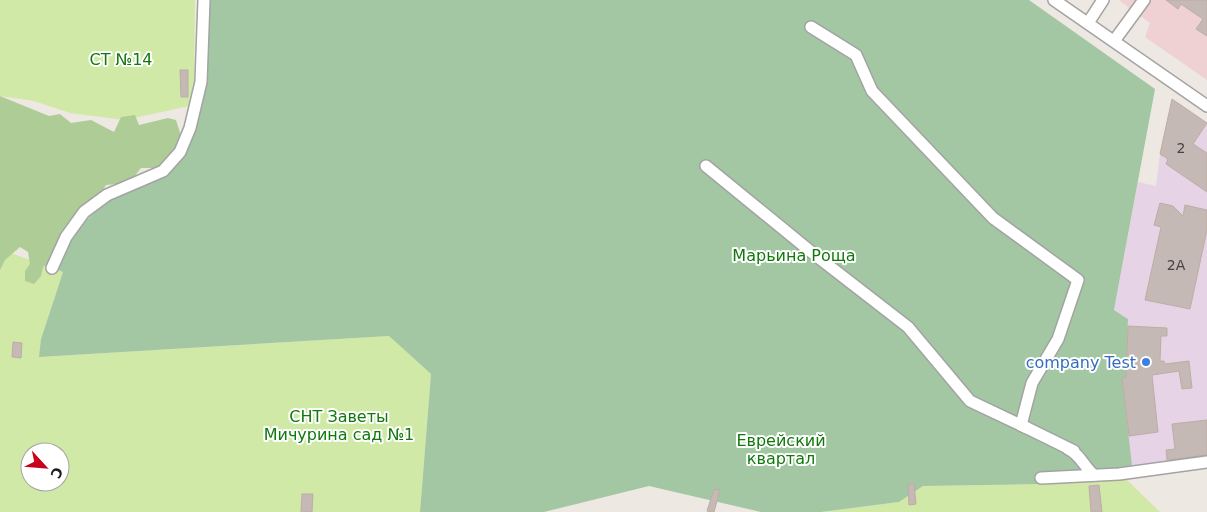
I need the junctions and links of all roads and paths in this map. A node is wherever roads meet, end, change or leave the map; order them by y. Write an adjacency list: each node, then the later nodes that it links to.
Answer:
1 (204, 0): 10 (street)
2 (1054, 0): 5 (street)
3 (1103, 0): 5 (street)
4 (1144, 0): 7 (street)
5 (1088, 23): 7 (street)
6 (811, 27): 11 (street)
7 (1114, 40): 8 (street)
8 (1207, 106)
9 (706, 166): 11 (street)
10 (52, 268)
11 (1021, 425): 13 (street)
12 (1207, 462): 13 (street)
13 (1094, 475): 14 (street)
14 (1041, 478)

